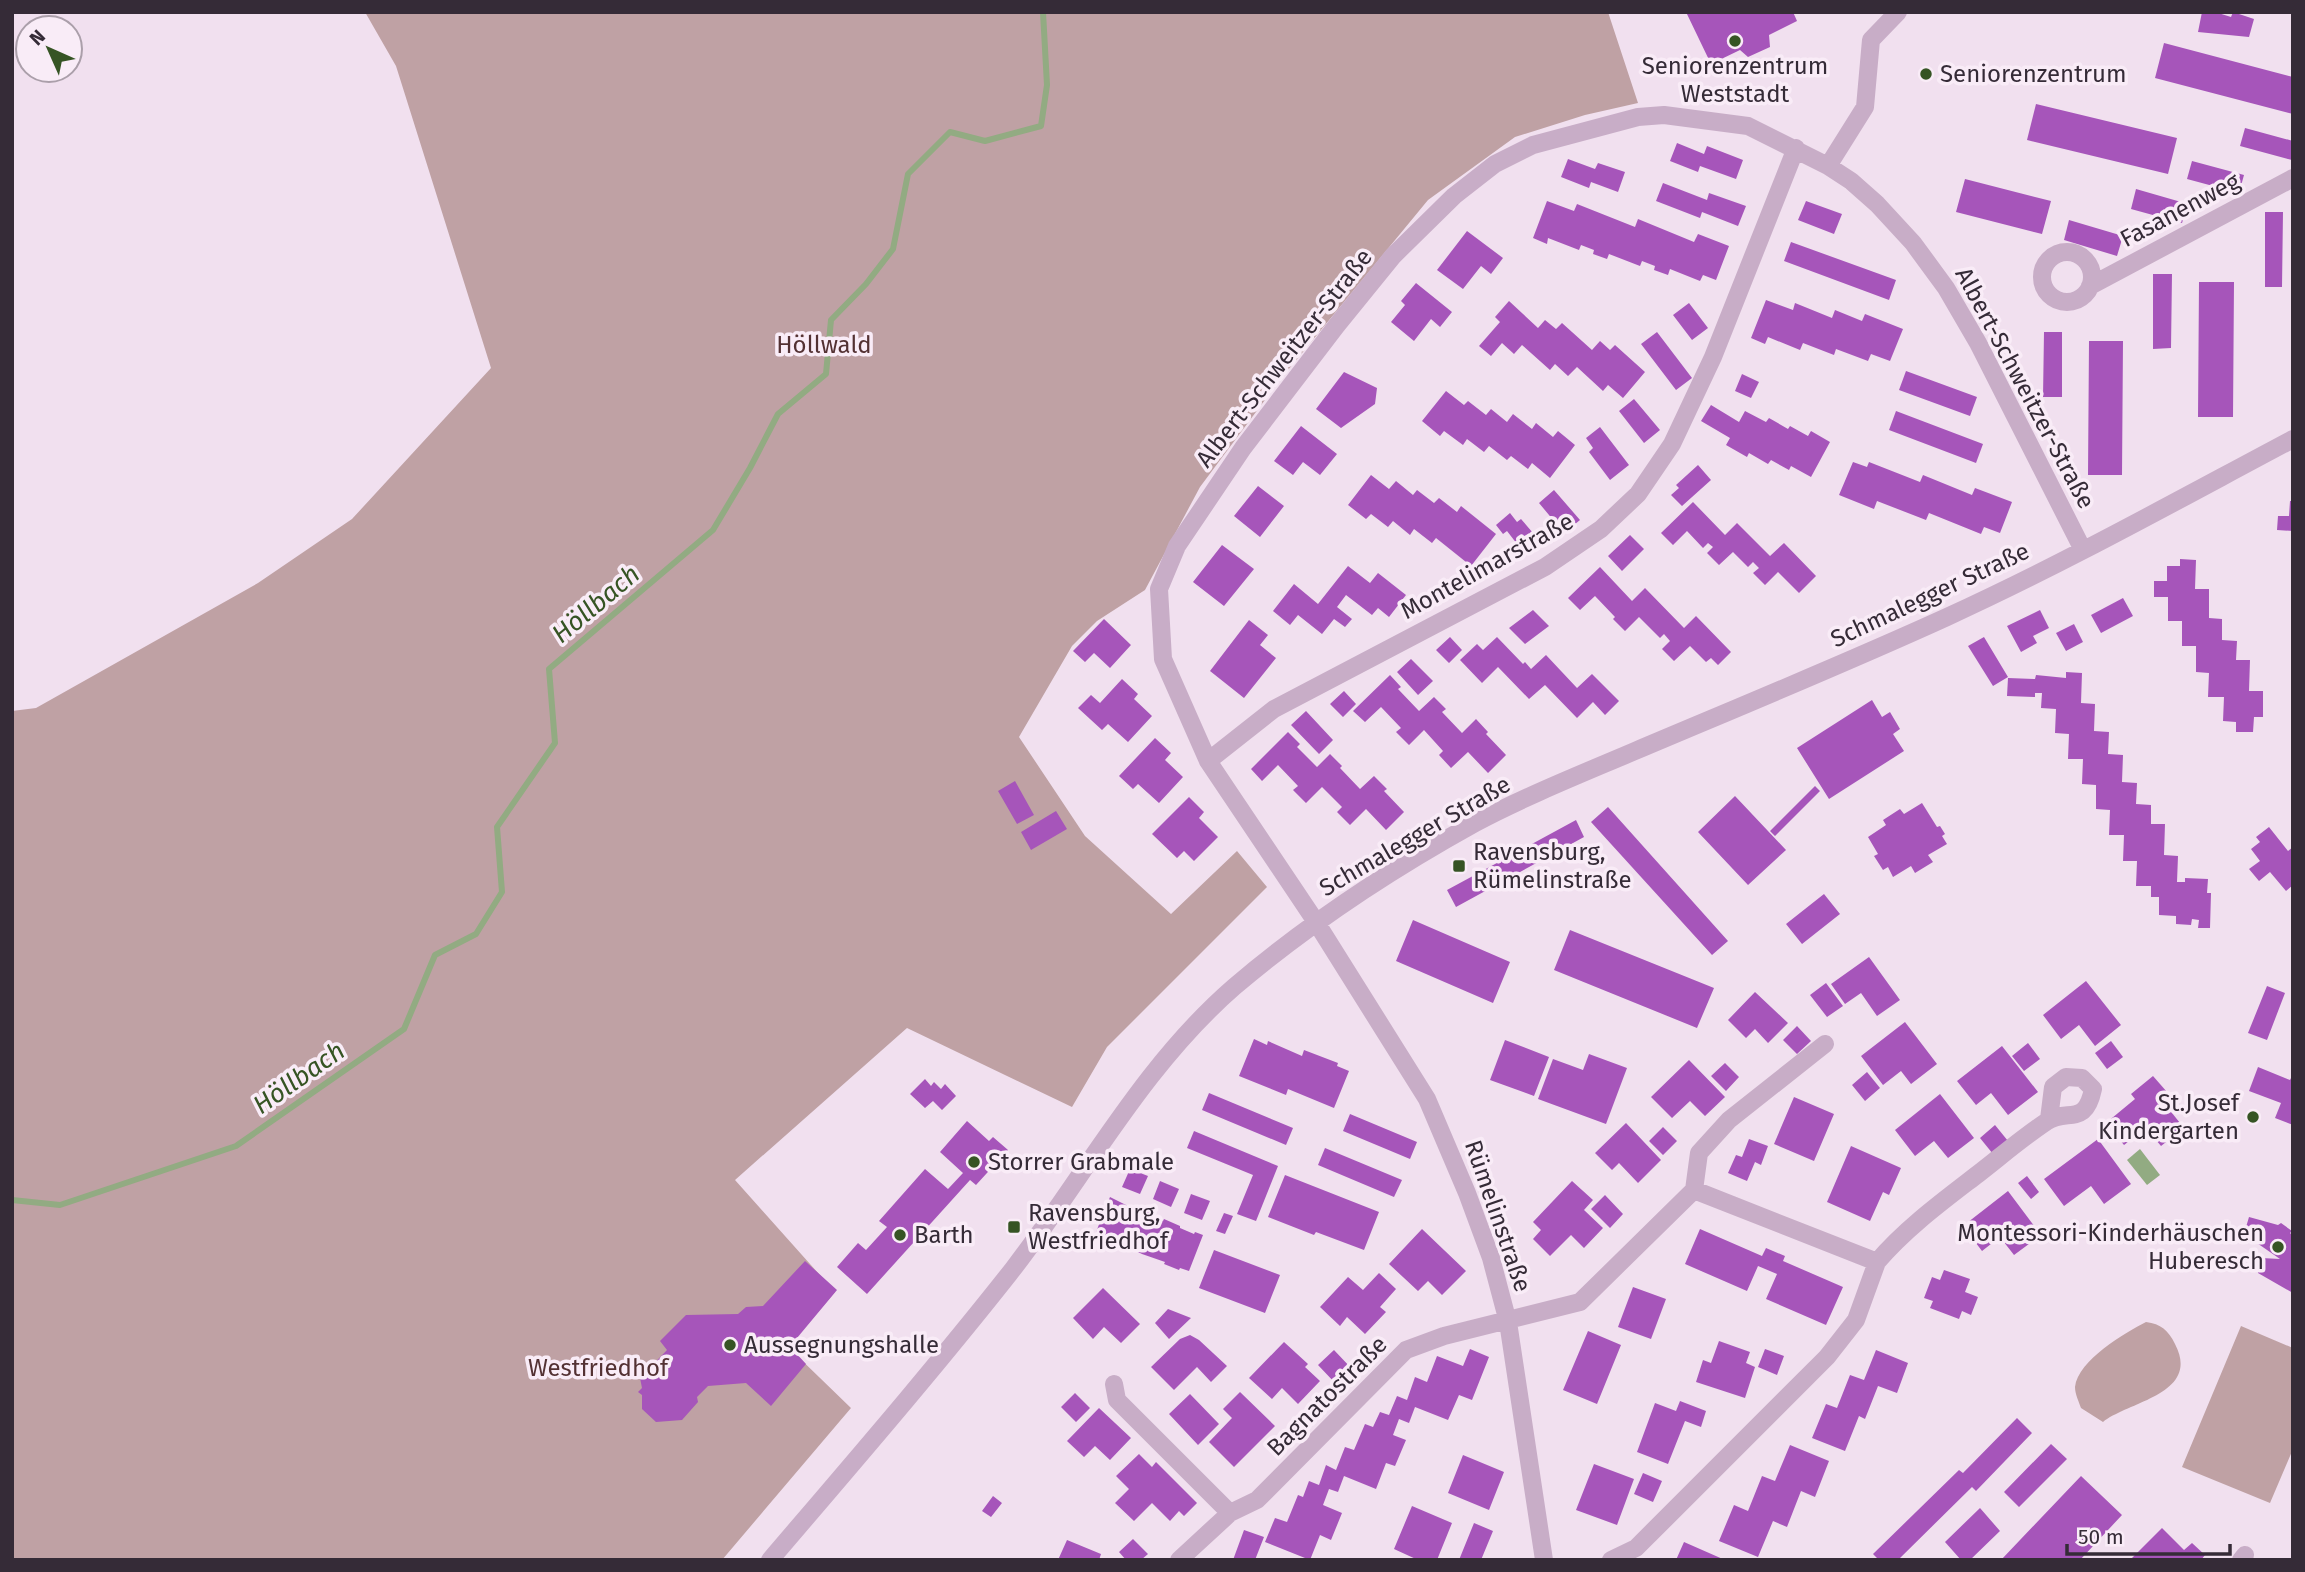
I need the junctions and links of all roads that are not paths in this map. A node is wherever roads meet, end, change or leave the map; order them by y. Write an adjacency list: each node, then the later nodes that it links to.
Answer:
1 (1898, 12): 3 (street)
2 (1796, 149): 3 (street, Albert-Schweitzer-Straße); 8 (street, Montelimarstraße); 8 (street, Albert-Schweitzer-Straße)
3 (1828, 166): 7 (street, Albert-Schweitzer-Straße)
4 (2293, 177): 5 (street, Fasanenweg)
5 (2090, 286)
6 (2293, 439): 7 (street, Schmalegger Straße)
7 (2083, 550): 9 (street, Schmalegger Straße)
8 (1208, 761): 9 (street, Albert-Schweitzer-Straße)
9 (1316, 922): 14 (street, Rümelinstraße); 17 (street, Schmalegger Straße)
10 (1825, 1044): 12 (street)
11 (2049, 1119): 13 (street)
12 (1694, 1190): 13 (street); 14 (street, Bagnatostraße)
13 (1878, 1262): 20 (street)
14 (1507, 1322): 16 (street, Bagnatostraße); 19 (street, Rümelinstraße)
15 (1114, 1384): 16 (street)
16 (1230, 1513): 18 (street, Bagnatostraße)
17 (770, 1560)
18 (1179, 1560)
19 (1544, 1560)
20 (1611, 1560)

